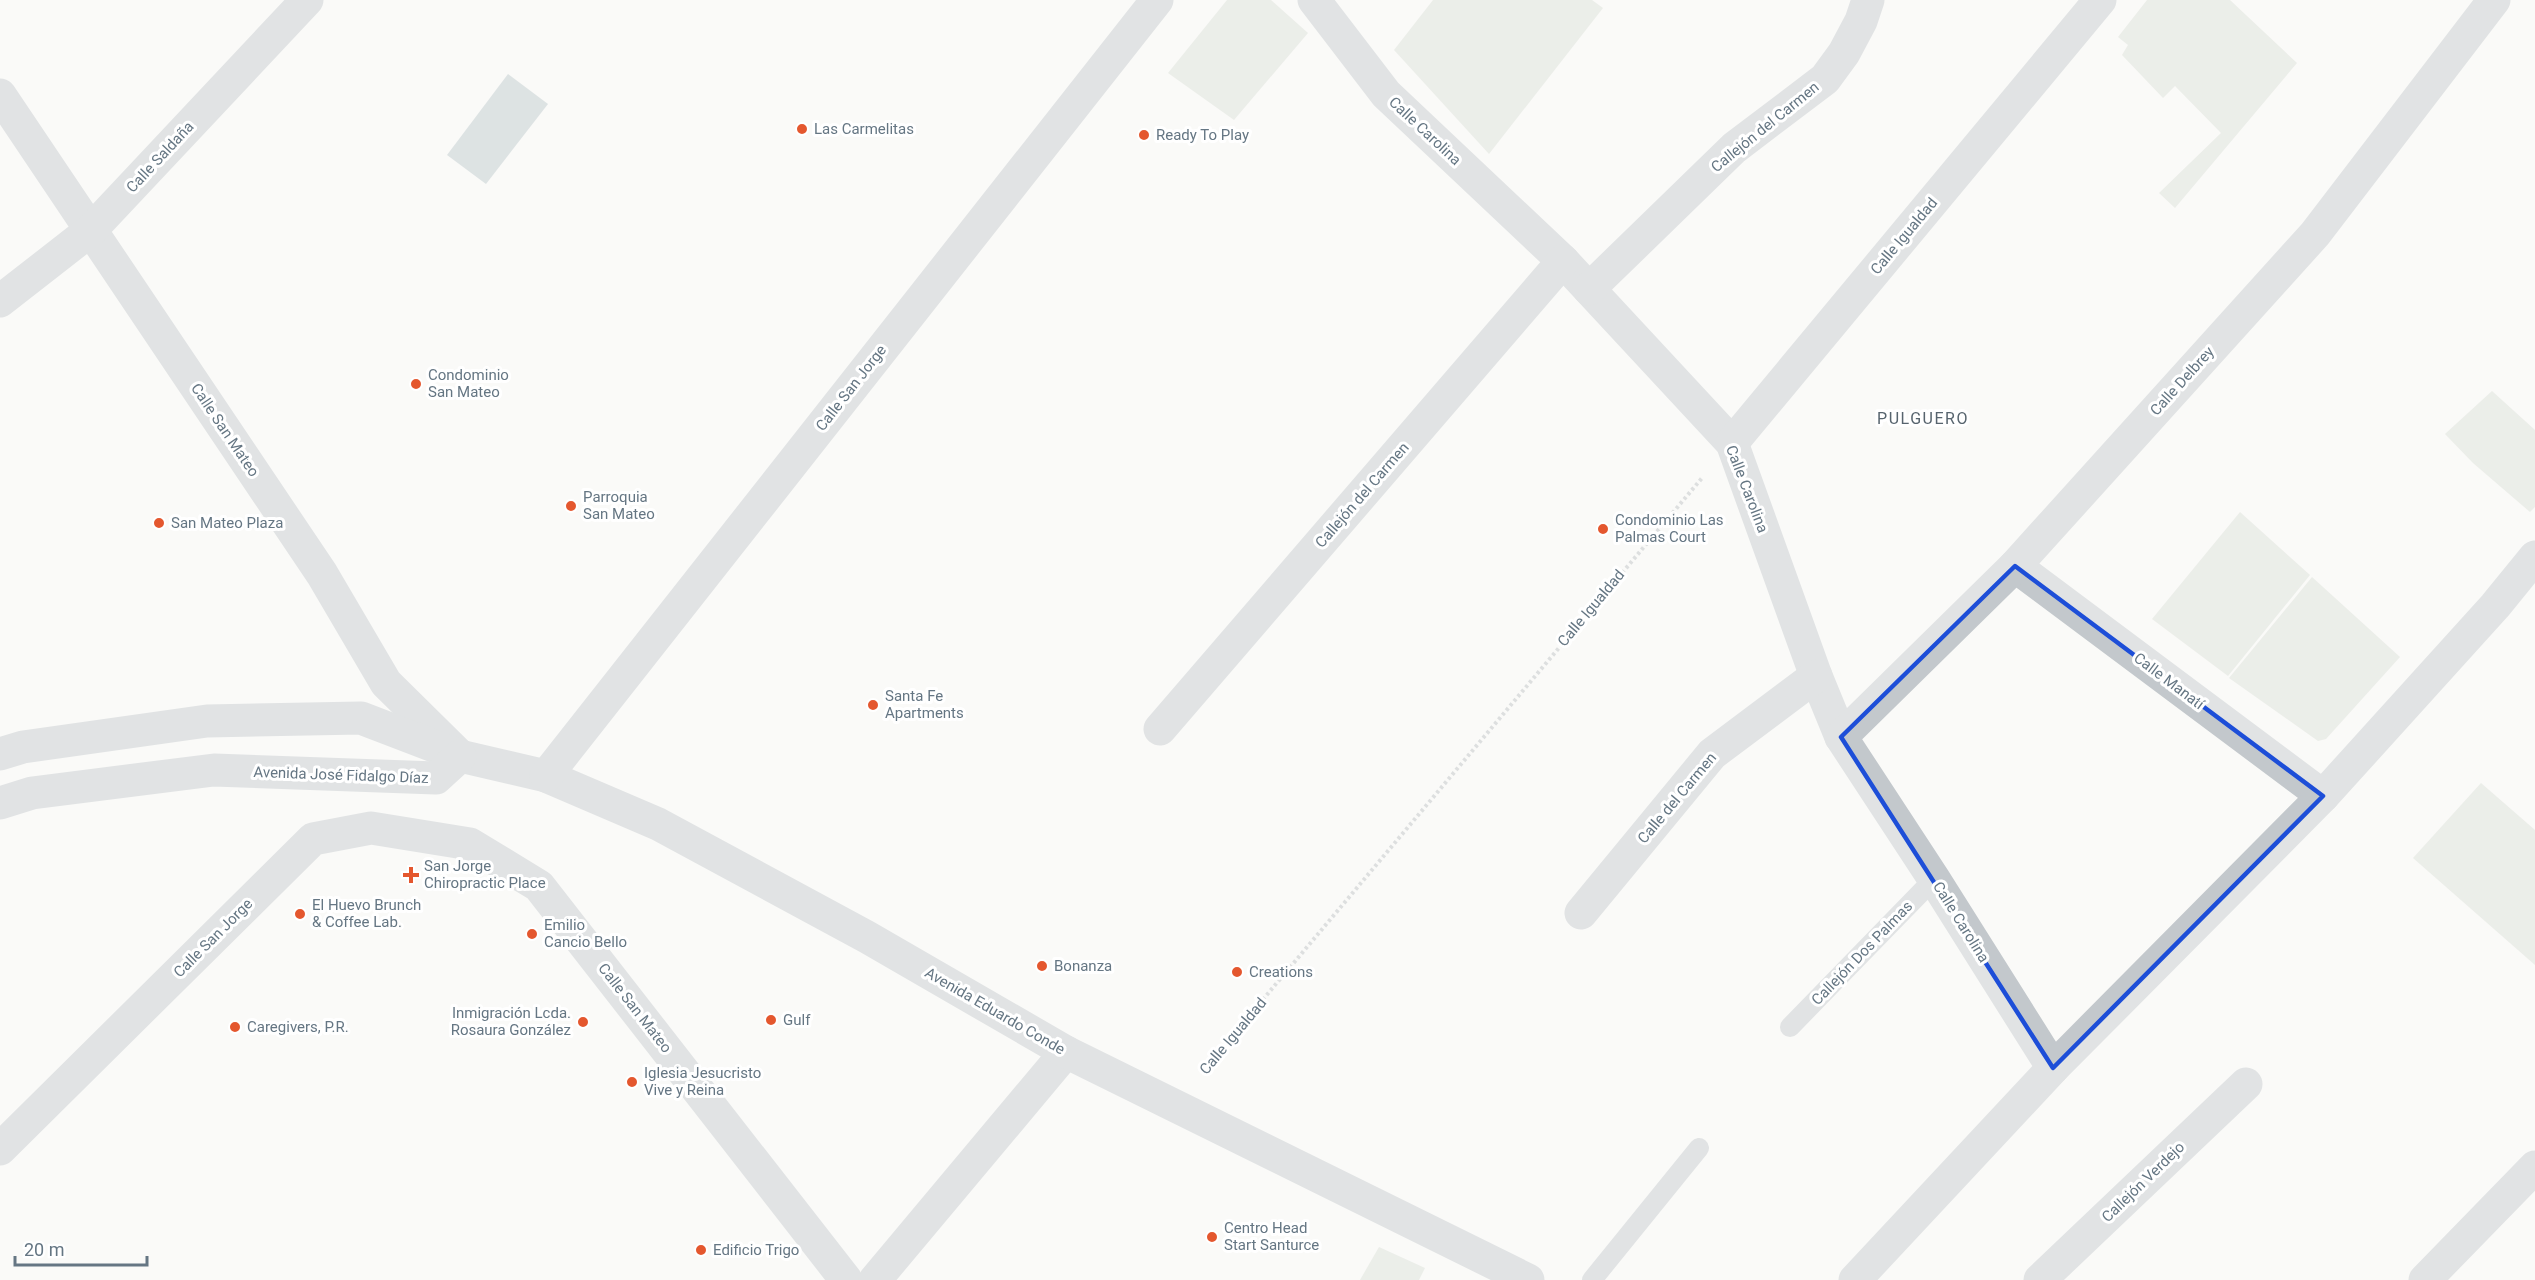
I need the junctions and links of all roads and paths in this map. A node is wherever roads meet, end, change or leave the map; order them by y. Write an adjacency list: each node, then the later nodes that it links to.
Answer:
1 (307, 0): 8 (street, Calle Saldaña)
2 (1157, 0): 20 (street, Calle San Jorge)
3 (1314, 0): 9 (street, Calle Carolina)
4 (1868, 0): 10 (street, Callejón del Carmen)
5 (2100, 0): 12 (street, Calle Igualdad)
6 (2494, 0): 14 (street, Calle Delbrey)
7 (0, 95): 8 (street, Calle San Mateo)
8 (91, 230): 11 (street, Calle Saldaña); 19 (street, Calle San Mateo)
9 (1563, 261): 10 (street, Calle Carolina); 16 (street, Callejón del Carmen)
10 (1589, 289): 12 (street, Calle Carolina)
11 (0, 301)
12 (1732, 443): 15 (street, Calle Carolina); 30 (path, Calle Igualdad)
13 (2535, 557): 21 (street)
14 (2015, 566): 17 (street, Calle Delbrey); 21 (street, Calle Manatí)
15 (1816, 676): 17 (street, Calle Carolina); 25 (street, Calle del Carmen)
16 (1160, 729)
17 (1841, 737): 24 (street, Calle Carolina)
18 (0, 754): 19 (street)
19 (459, 756): 20 (street, Avenida Eduardo Conde); 22 (street, Avenida José Fidalgo Díaz)
20 (546, 776): 27 (street, Avenida Eduardo Conde)
21 (2323, 796): 28 (street)
22 (0, 803)
23 (470, 844): 32 (street, Calle San Jorge); 34 (street, Calle San Mateo)
24 (1934, 879): 26 (lane, Callejón Dos Palmas); 28 (street, Calle Carolina)
25 (1581, 913)
26 (1790, 1027)
27 (1066, 1052): 30 (street, Avenida Eduardo Conde); 35 (street)
28 (2053, 1068): 38 (street)
29 (2246, 1084): 39 (street, Callejón Verdejo)
30 (1174, 1105): 36 (street, Avenida Eduardo Conde)
31 (1699, 1148): 37 (lane)
32 (0, 1149)
33 (2535, 1167): 40 (street)
34 (846, 1280)
35 (875, 1280)
36 (1528, 1280)
37 (1592, 1280)
38 (1855, 1280)
39 (2040, 1280)
40 (2425, 1280)

